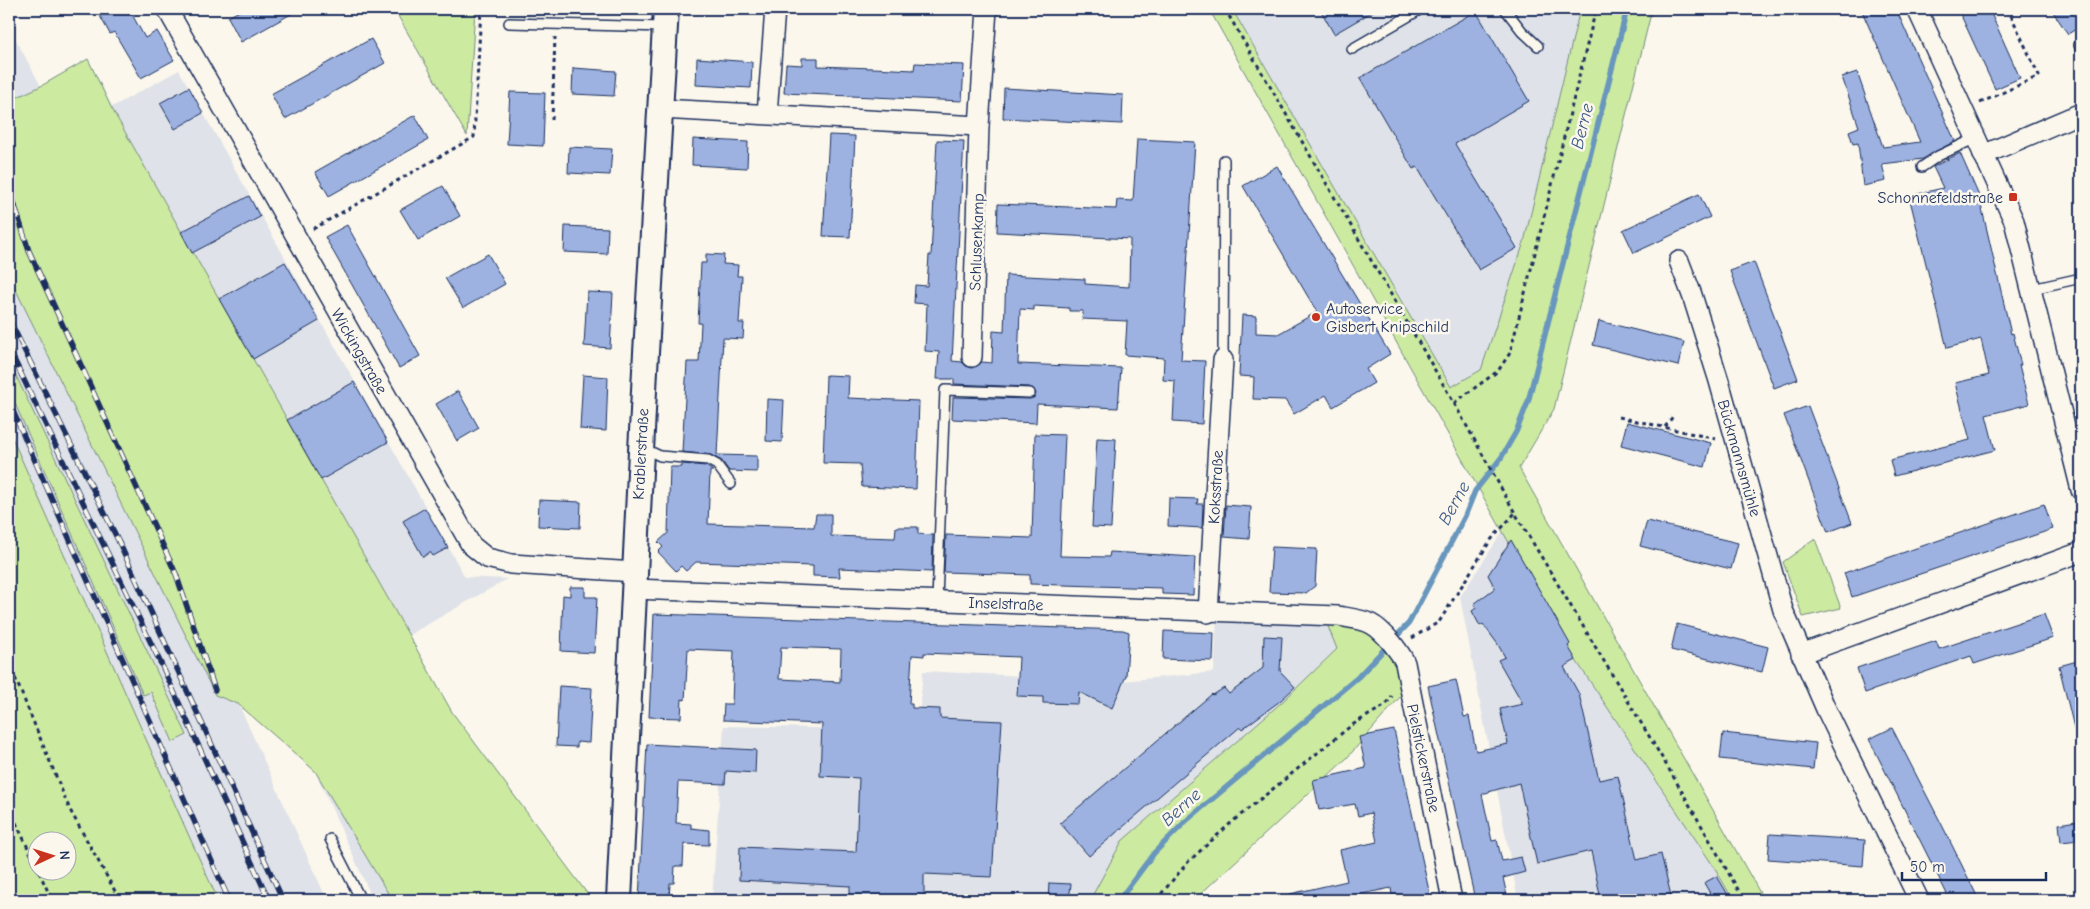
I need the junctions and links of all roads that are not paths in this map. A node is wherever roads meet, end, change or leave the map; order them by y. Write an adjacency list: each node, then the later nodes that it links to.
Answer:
1 (167, 9): 29 (street, Wickingstraße)
2 (775, 9): 13 (street)
3 (986, 9): 14 (street, Schlusenkamp)
4 (1421, 9): 10 (lane)
5 (1504, 9): 9 (lane)
6 (1917, 9): 15 (street)
7 (665, 18): 8 (lane); 11 (street, Krablerstraße)
8 (508, 22)
9 (1538, 46)
10 (1352, 49)
11 (660, 108): 13 (street); 24 (street, Krablerstraße)
12 (2081, 113): 15 (street)
13 (767, 114): 14 (street)
14 (980, 126): 21 (street, Schlusenkamp)
15 (1979, 147): 17 (lane); 20 (street)
16 (1224, 160): 22 (lane)
17 (1922, 167)
18 (1679, 261): 33 (street, Bückmannsmühle)
19 (2081, 278): 20 (lane)
20 (2032, 289): 25 (street)
21 (972, 357)
22 (1223, 360): 31 (street, Koksstraße)
23 (1030, 393): 30 (lane)
24 (641, 447): 26 (lane); 29 (street, Krablerstraße)
25 (2077, 454): 27 (street)
26 (731, 484)
27 (2081, 490)
28 (2081, 552): 33 (street)
29 (634, 581): 30 (street, Inselstraße); 36 (street, Krablerstraße)
30 (937, 601): 31 (street, Inselstraße)
31 (1208, 613): 32 (street, Inselstraße)
32 (1377, 626): 37 (street, Pielstickerstraße)
33 (1800, 654): 38 (street, Bückmannsmühle)
34 (330, 839): 35 (lane)
35 (361, 900)
36 (619, 900)
37 (1452, 900)
38 (1919, 900)

